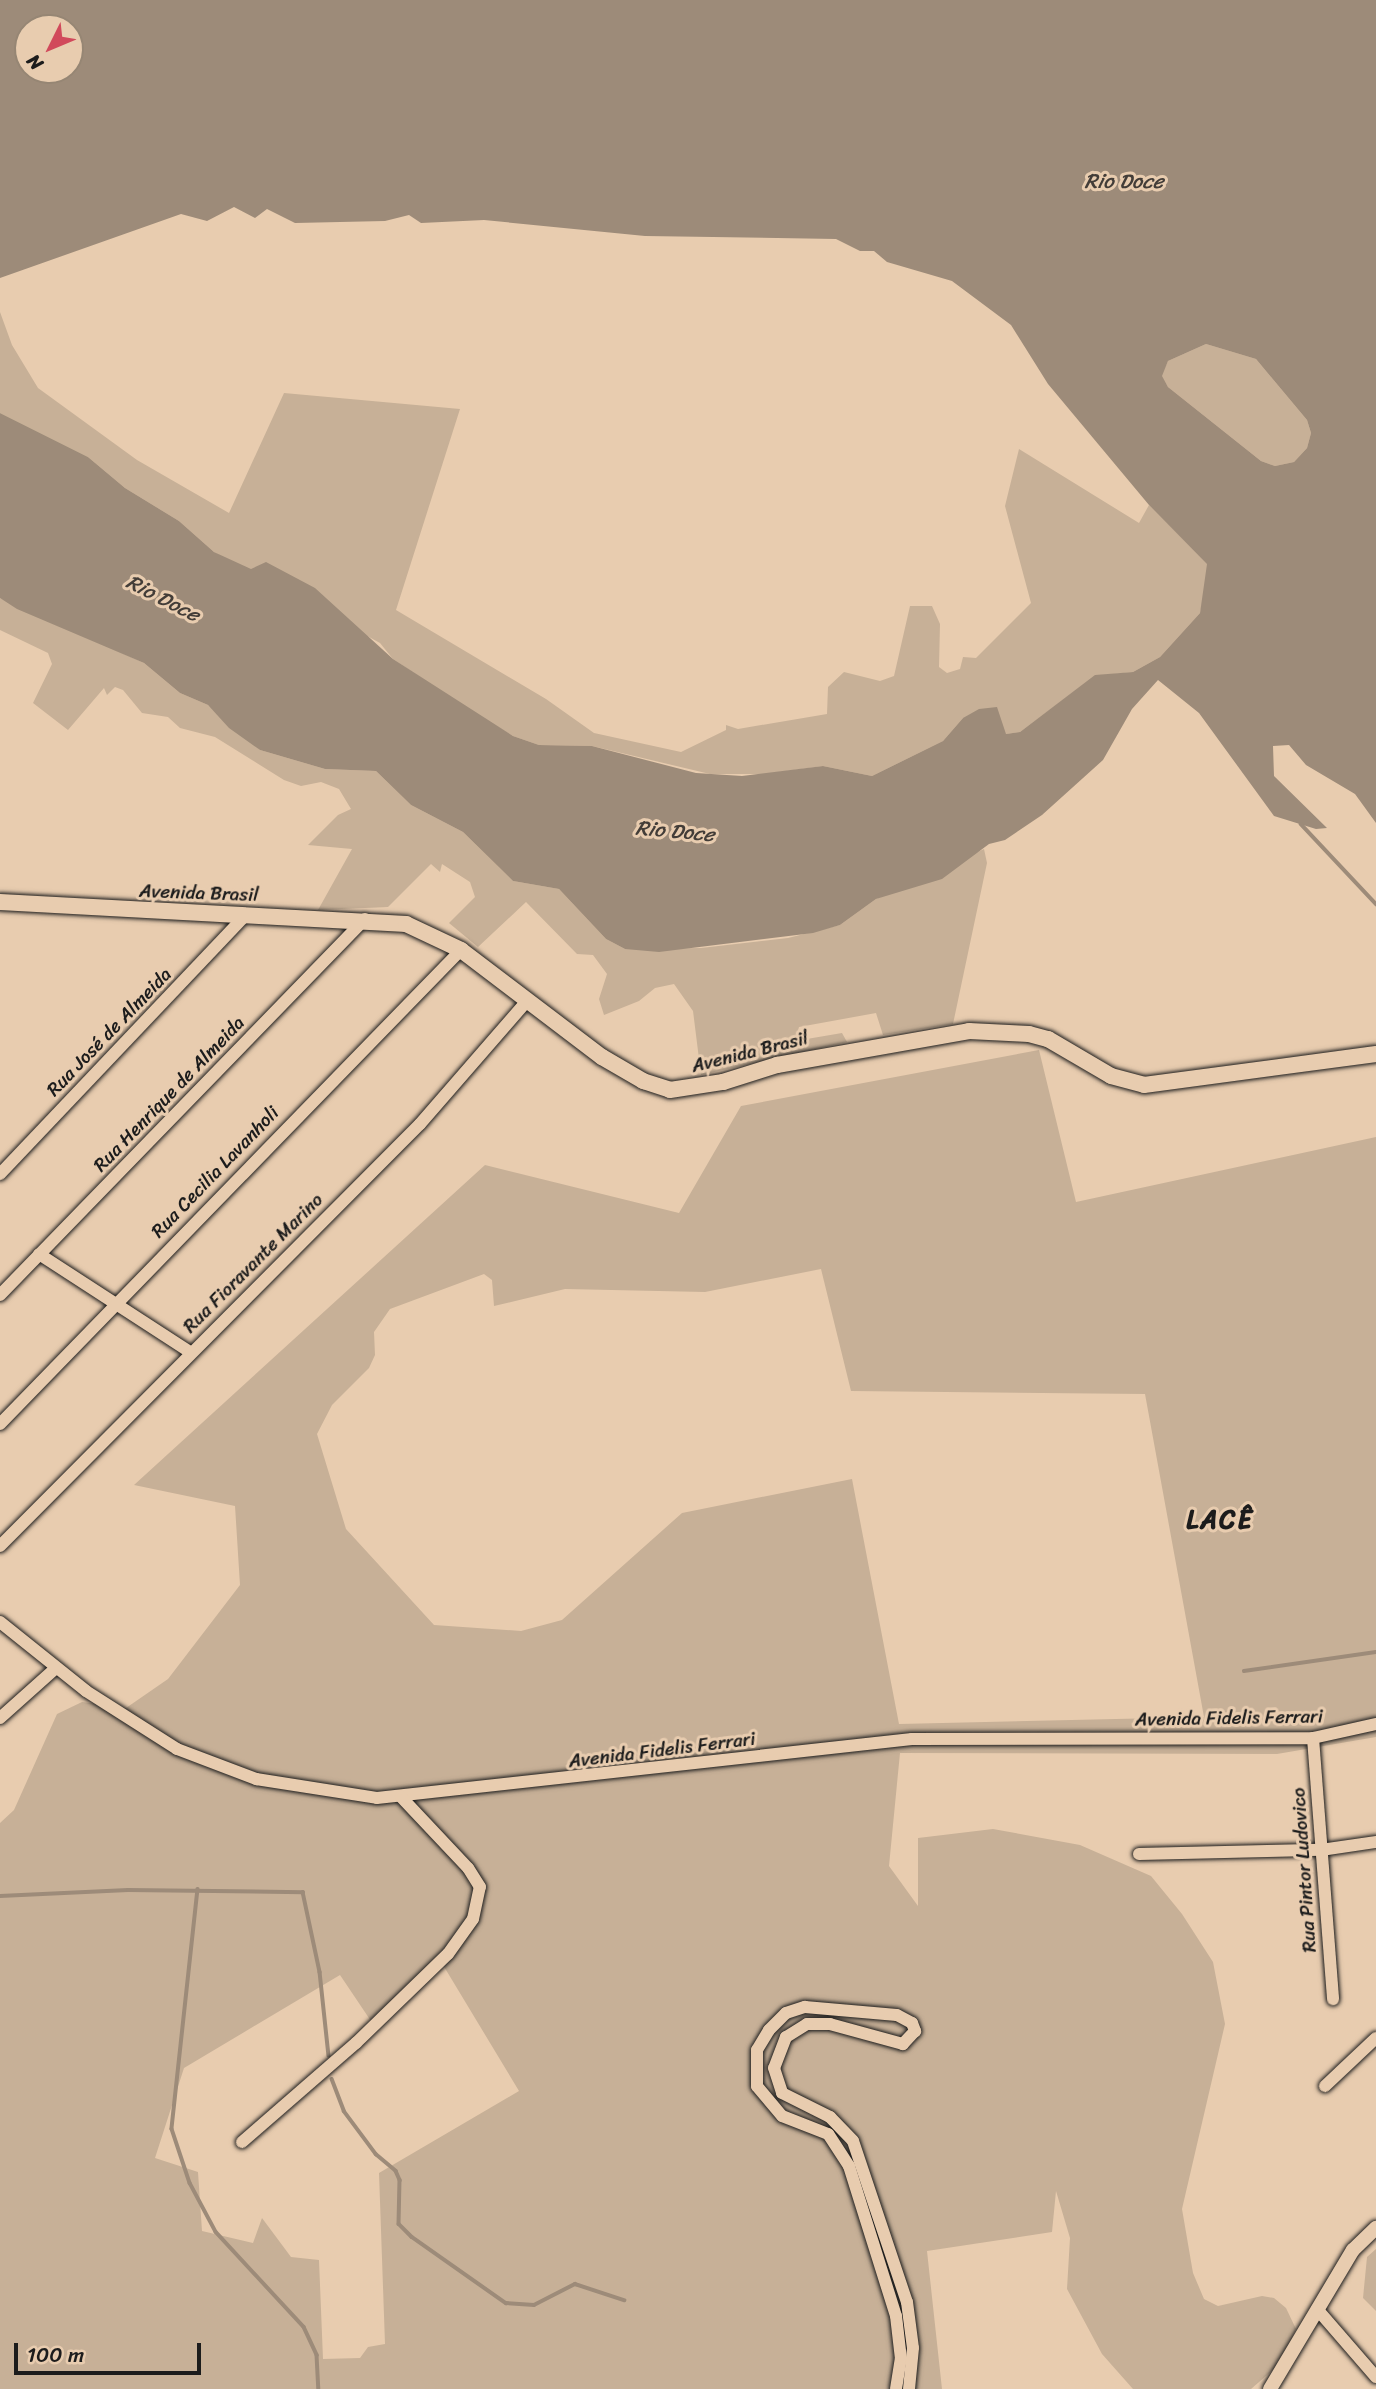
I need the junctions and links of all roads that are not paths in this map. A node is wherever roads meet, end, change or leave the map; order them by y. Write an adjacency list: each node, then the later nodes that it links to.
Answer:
1 (0, 902): 2 (main road, Avenida Brasil)
2 (245, 916): 3 (main road, Avenida Brasil); 7 (street, Rua José de Almeida)
3 (365, 919): 4 (main road, Avenida Brasil); 8 (street, Rua Henrique de Almeida)
4 (461, 950): 5 (main road, Avenida Brasil); 10 (street, Rua Cecilia Lavanholi)
5 (527, 1001): 6 (main road, Avenida Brasil); 11 (street, Rua Fioravante Marino)
6 (1376, 1055)
7 (0, 1174)
8 (39, 1254): 9 (street, Rua Henrique de Almeida); 10 (street)
9 (0, 1295)
10 (116, 1305): 11 (street); 12 (street, Rua Cecilia Lavanholi)
11 (190, 1352): 13 (street, Rua Fioravante Marino)
12 (0, 1424)
13 (0, 1546)
14 (0, 1622): 15 (street, Avenida Fidelis Ferrari)
15 (56, 1668): 16 (street); 19 (street, Avenida Fidelis Ferrari)
16 (0, 1718)
17 (1376, 1724): 18 (street, Avenida Fidelis Ferrari)
18 (1312, 1738): 19 (street, Avenida Fidelis Ferrari); 21 (street, Rua Pintor Ludovico)
19 (401, 1797): 28 (street)
20 (1376, 1842): 21 (street)
21 (1321, 1850): 22 (street); 23 (street, Rua Pintor Ludovico)
22 (1139, 1854)
23 (1333, 1998)
24 (1376, 2038): 25 (street)
25 (1325, 2086)
26 (794, 2101): 27 (street); 27 (street); 33 (street)
27 (782, 2116): 32 (street)
28 (242, 2142)
29 (1376, 2228): 30 (street)
30 (1317, 2309): 31 (street); 34 (street)
31 (1376, 2377)
32 (896, 2389)
33 (909, 2389)
34 (1270, 2389)

